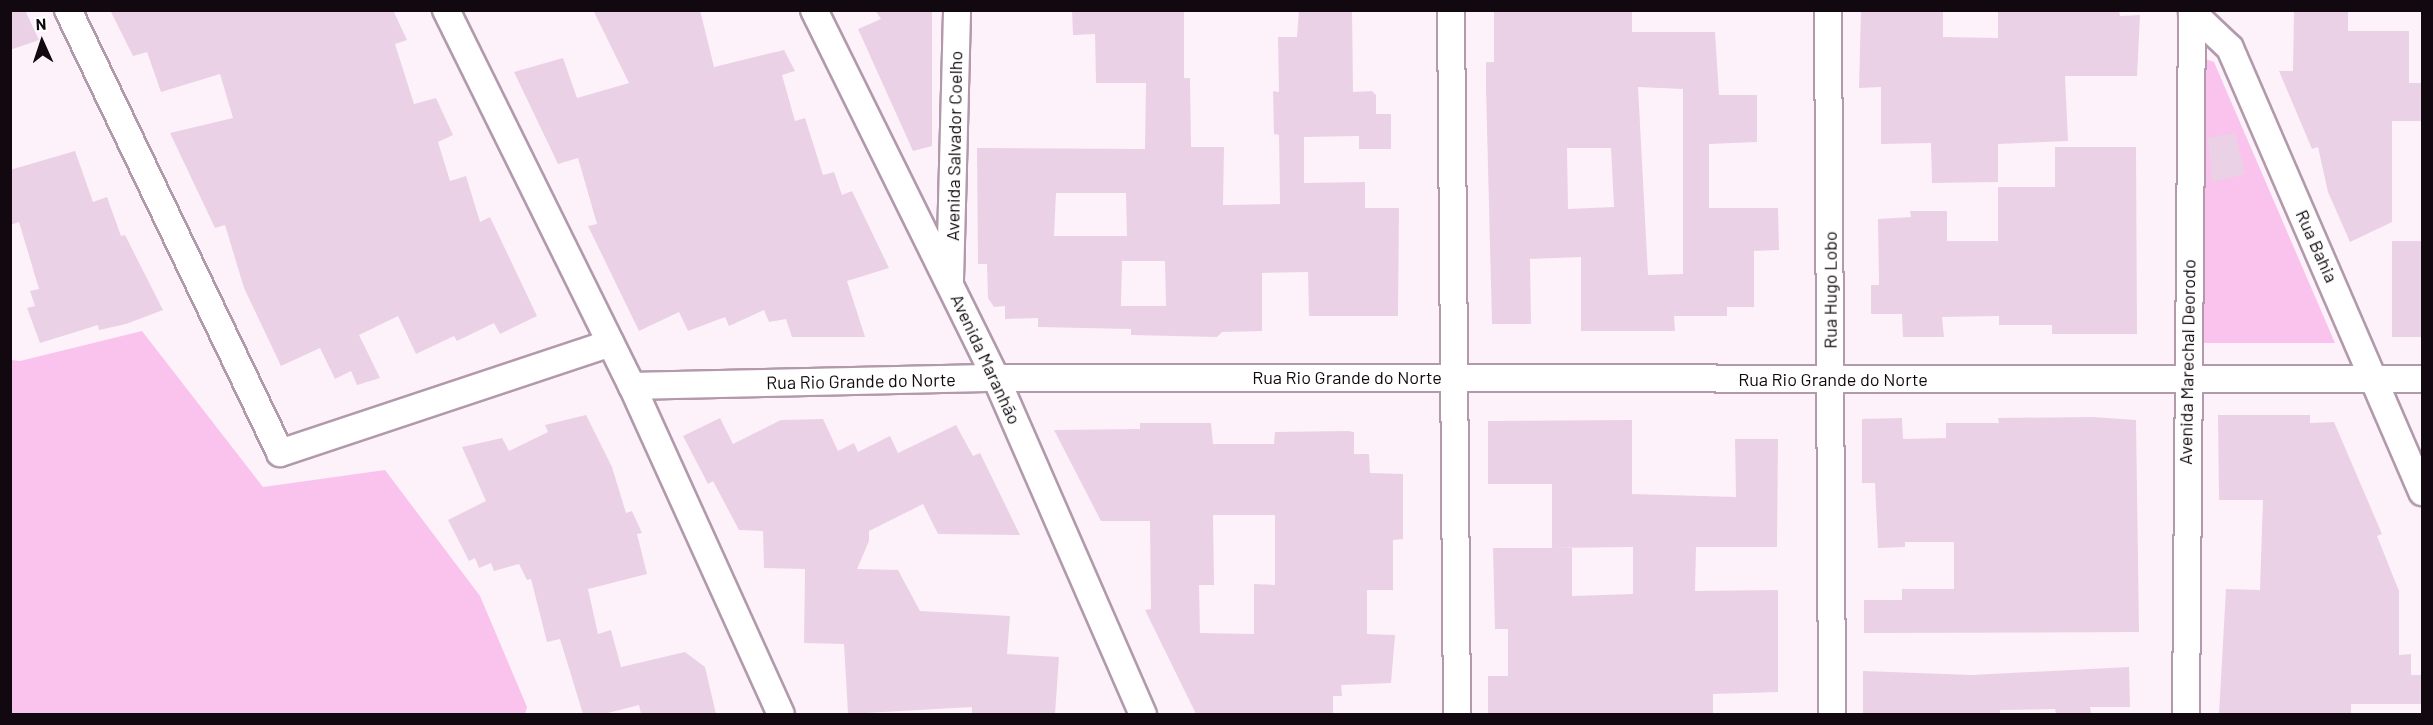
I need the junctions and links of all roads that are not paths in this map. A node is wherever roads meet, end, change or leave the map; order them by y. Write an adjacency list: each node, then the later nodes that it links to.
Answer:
1 (68, 10): 9 (street)
2 (446, 10): 9 (street)
3 (814, 10): 8 (street, Avenida Maranhão)
4 (957, 10): 8 (street, Avenida Salvador Coelho)
5 (1451, 10): 10 (street)
6 (1828, 10): 12 (street, Rua Hugo Lobo)
7 (2192, 11): 13 (street, Rua Bahia); 15 (street, Avenida Marechal Deorodo)
8 (950, 282): 11 (street, Avenida Maranhão)
9 (610, 343): 16 (street)
10 (1454, 376): 11 (street, Rua Rio Grande do Norte); 12 (street, Rua Rio Grande do Norte); 20 (street)
11 (996, 378): 16 (street, Rua Rio Grande do Norte); 19 (street, Avenida Maranhão)
12 (1830, 379): 15 (street, Rua Rio Grande do Norte); 21 (street, Rua Hugo Lobo)
13 (2376, 379): 14 (street, Rua Rio Grande do Norte); 15 (street, Rua Rio Grande do Norte); 17 (street, Rua Bahia)
14 (2422, 379)
15 (2186, 380): 22 (street, Avenida Marechal Deorodo)
16 (632, 386): 18 (street)
17 (2422, 492)
18 (781, 714)
19 (1143, 714)
20 (1458, 714)
21 (1832, 714)
22 (2186, 714)

